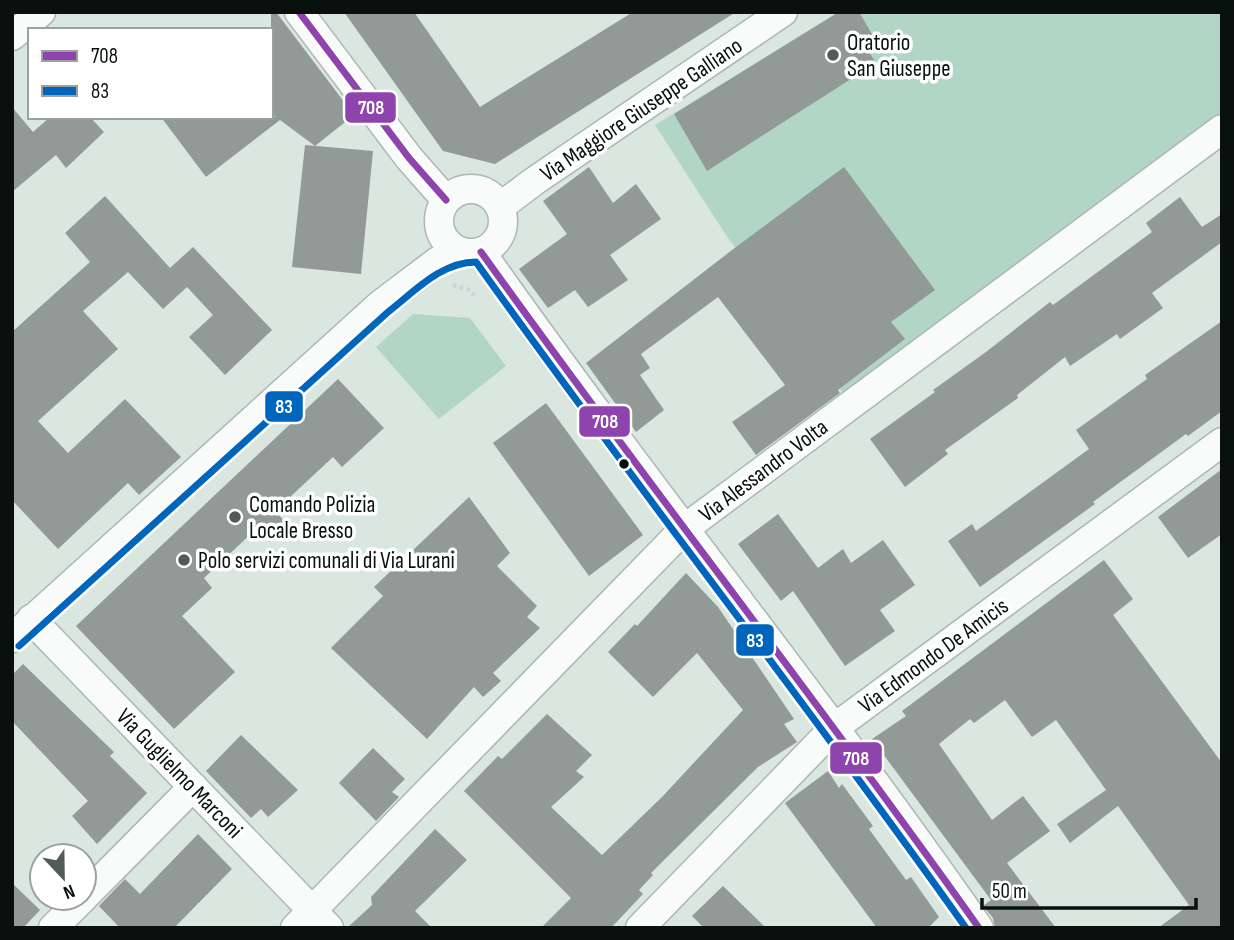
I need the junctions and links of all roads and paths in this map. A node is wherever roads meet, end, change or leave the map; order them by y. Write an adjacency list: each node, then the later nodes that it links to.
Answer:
1 (299, 12): 4 (street)
2 (783, 12): 5 (street, Via Maggiore Giuseppe Galliano)
3 (1222, 129): 10 (street, Via Alessandro Volta)
4 (446, 200): 5 (street); 6 (street)
5 (500, 207): 6 (street)
6 (471, 252): 10 (street); 11 (street)
7 (446, 285): 8 (path)
8 (481, 303)
9 (1222, 442): 12 (street, Via Edmondo De Amicis)
10 (684, 529): 12 (street); 16 (street, Via Alessandro Volta)
11 (22, 629): 13 (street, Via Guglielmo Marconi)
12 (834, 728): 18 (street, Via Edmondo De Amicis); 19 (street)
13 (193, 787): 14 (street); 16 (street, Via Guglielmo Marconi)
14 (98, 882)
15 (68, 912): 17 (street)
16 (312, 922)
17 (53, 928)
18 (640, 928)
19 (979, 928)

